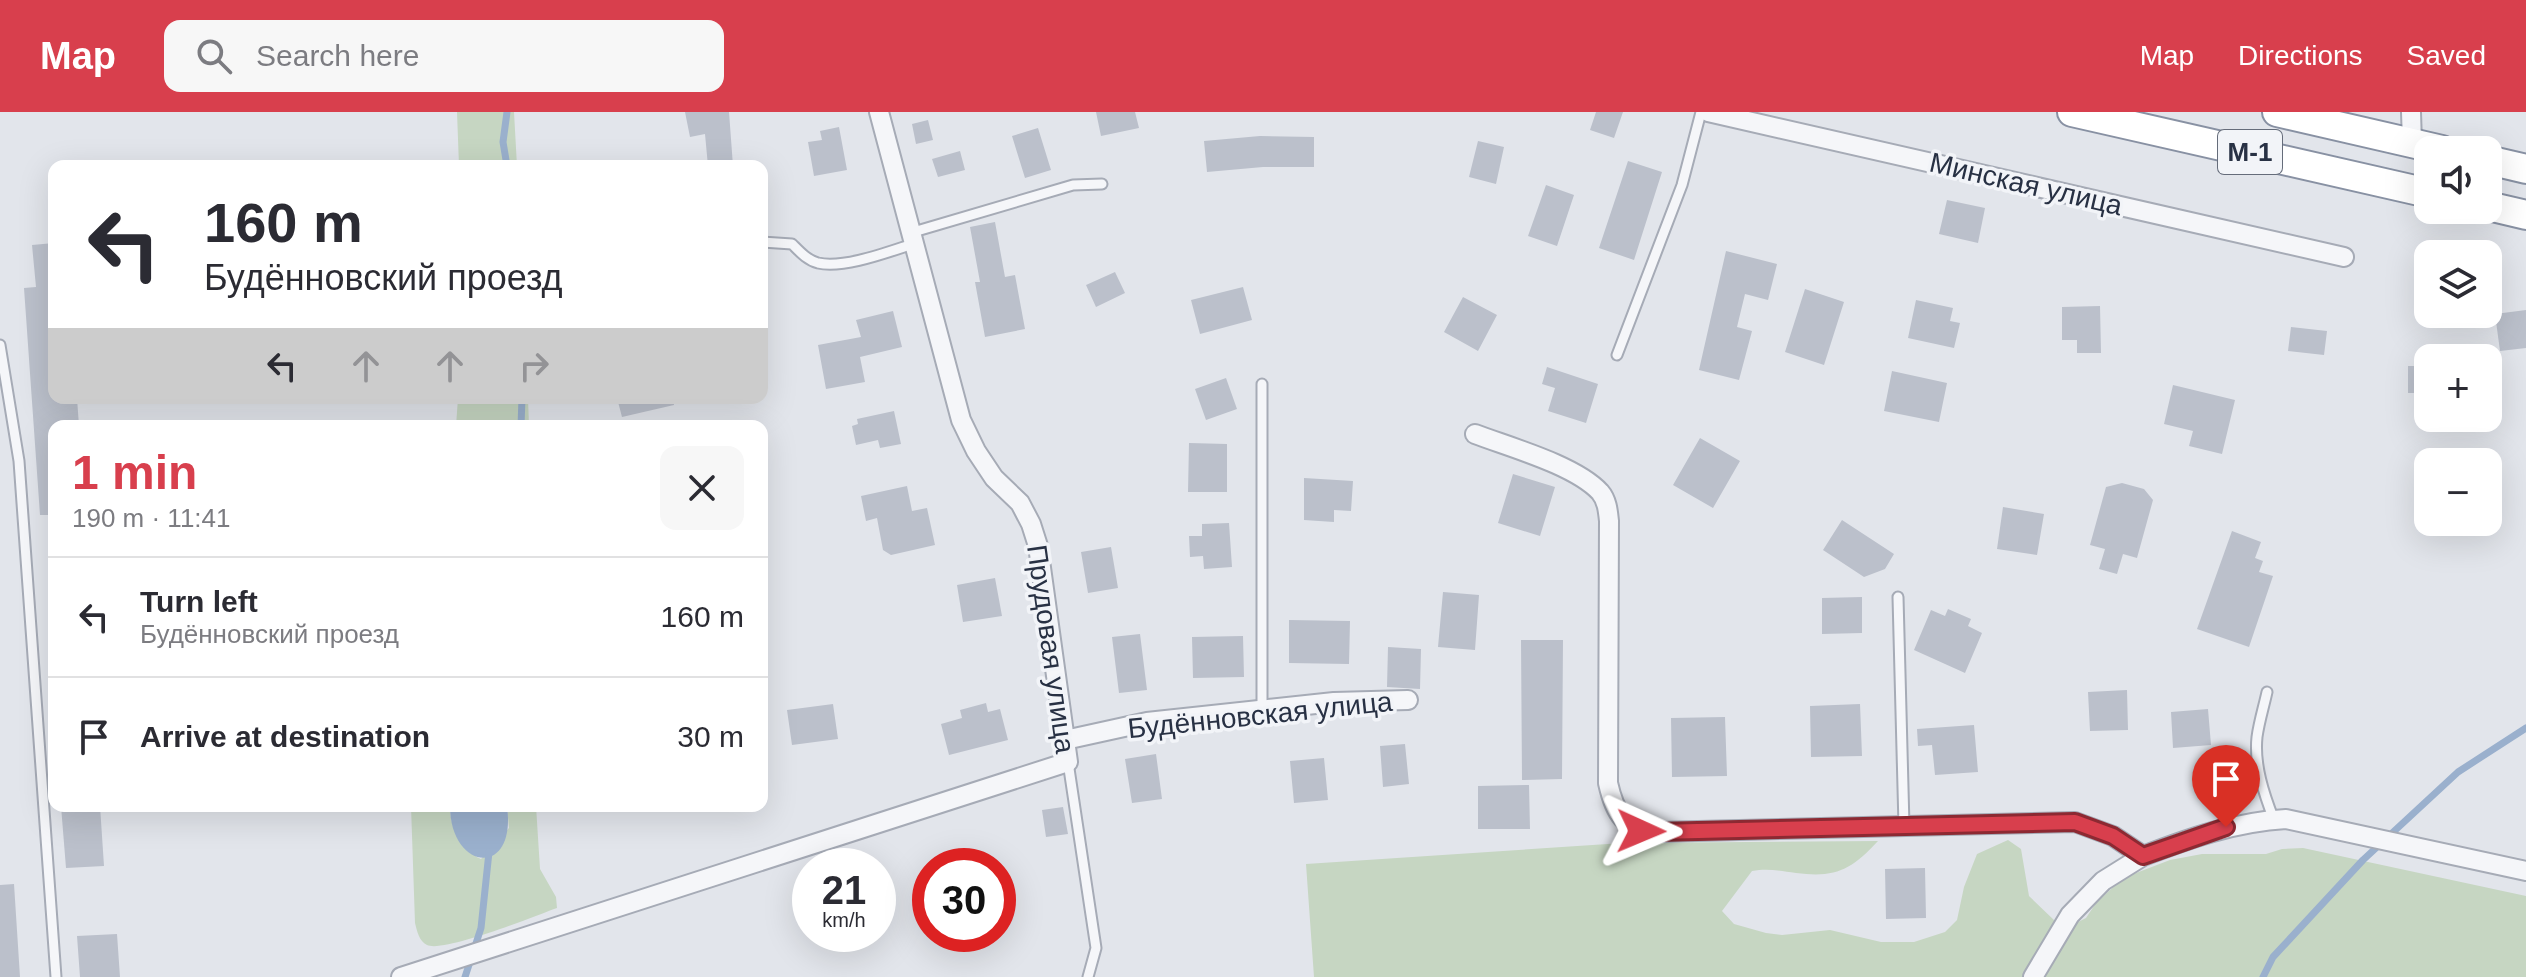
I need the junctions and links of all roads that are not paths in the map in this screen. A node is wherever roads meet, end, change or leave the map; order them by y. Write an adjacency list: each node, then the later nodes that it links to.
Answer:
1 (879, 112): 14 (street, Прудовая улица)
2 (1701, 112): 18 (lane)
3 (1708, 112): 16 (street, Минская улица)
4 (2072, 112): 11 (highway, М-1)
5 (2277, 112): 7 (highway, М-1)
6 (2411, 112): 7 (street)
7 (2412, 143)
8 (2502, 163): 9 (highway)
9 (2526, 169)
10 (1102, 184): 14 (lane)
11 (2414, 190)
12 (2502, 209): 13 (highway)
13 (2526, 215)
14 (911, 238): 15 (lane); 25 (street, Прудовая улица)
15 (768, 240)
16 (2344, 257)
17 (0, 345): 31 (lane)
18 (1617, 355)
19 (1262, 384): 24 (lane)
20 (1475, 434): 28 (street)
21 (1898, 597): 28 (lane)
22 (2267, 692): 27 (lane)
23 (1408, 700): 24 (street, Будённовская улица)
24 (1262, 709): 25 (street, Будённовская улица)
25 (1065, 740): 26 (street, Прудовая улица)
26 (1068, 762): 32 (street); 33 (lane, Прудовая улица)
27 (2274, 820): 29 (street); 30 (street)
28 (1904, 826): 29 (street)
29 (2143, 856): 34 (street)
30 (2526, 871)
31 (56, 977)
32 (401, 977)
33 (1088, 977)
34 (2033, 977)

